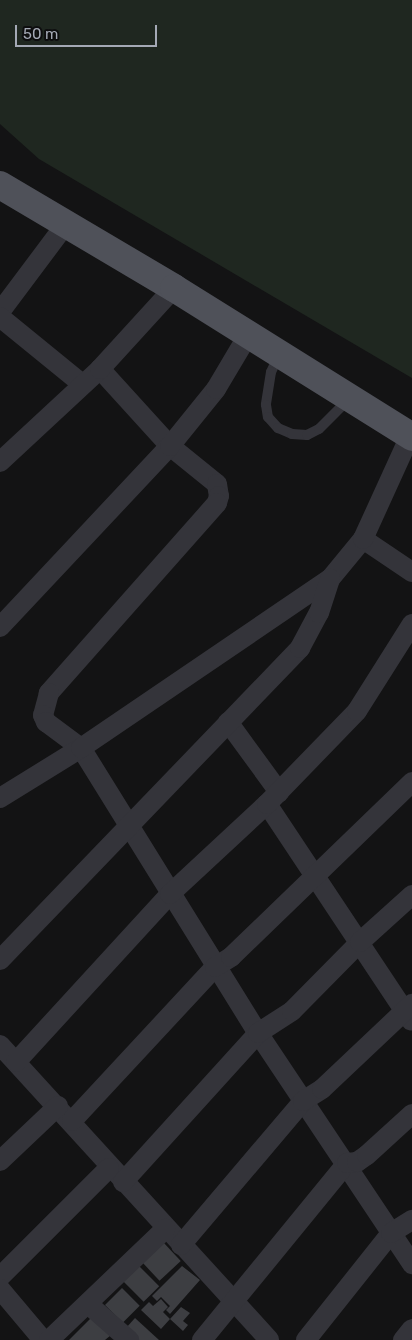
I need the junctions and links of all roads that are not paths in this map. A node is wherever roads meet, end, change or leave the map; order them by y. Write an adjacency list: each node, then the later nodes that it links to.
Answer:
1 (0, 185): 2 (main road)
2 (65, 225): 3 (main road); 4 (street)
3 (174, 288): 6 (main road); 8 (street)
4 (0, 312)
5 (0, 317): 9 (street)
6 (248, 335): 7 (main road); 12 (street)
7 (279, 354): 10 (main road); 10 (lane)
8 (100, 368): 9 (street); 12 (street)
9 (81, 383): 13 (street)
10 (350, 398): 11 (main road)
11 (411, 436): 14 (street)
12 (170, 446): 18 (street); 20 (street)
13 (0, 462)
14 (363, 539): 15 (street); 16 (street)
15 (412, 572)
16 (330, 579): 19 (street); 20 (street)
17 (412, 624): 23 (street)
18 (0, 628)
19 (228, 722): 23 (street); 24 (street)
20 (81, 748): 22 (street); 24 (street)
21 (412, 782): 25 (street)
22 (0, 798)
23 (273, 798): 25 (street); 26 (street)
24 (129, 823): 26 (street); 29 (street)
25 (315, 876): 28 (street); 30 (street)
26 (170, 894): 30 (street); 34 (street)
27 (412, 895): 28 (street)
28 (360, 942): 31 (street); 32 (street)
29 (0, 960)
30 (215, 967): 32 (street); 38 (street)
31 (410, 1013): 35 (street)
32 (258, 1033): 35 (street); 41 (street)
33 (0, 1045): 34 (street)
34 (16, 1062): 36 (street)
35 (303, 1101): 40 (street); 45 (street)
36 (58, 1106): 38 (street); 39 (street)
37 (412, 1114): 40 (street)
38 (72, 1121): 41 (street)
39 (0, 1161)
40 (346, 1163): 44 (street); 49 (street)
41 (116, 1175): 43 (street); 47 (street)
42 (412, 1220): 44 (street)
43 (166, 1229): 45 (street); 50 (street)
44 (391, 1233): 46 (street); 57 (street)
45 (181, 1245): 49 (street)
46 (412, 1264)
47 (0, 1277)
48 (0, 1288): 52 (street)
49 (234, 1300): 55 (street); 56 (street)
50 (88, 1304): 53 (street); 54 (street)
51 (412, 1329): 58 (street)
52 (43, 1340)
53 (49, 1340)
54 (128, 1340)
55 (202, 1340)
56 (269, 1340)
57 (306, 1340)
58 (403, 1340)

